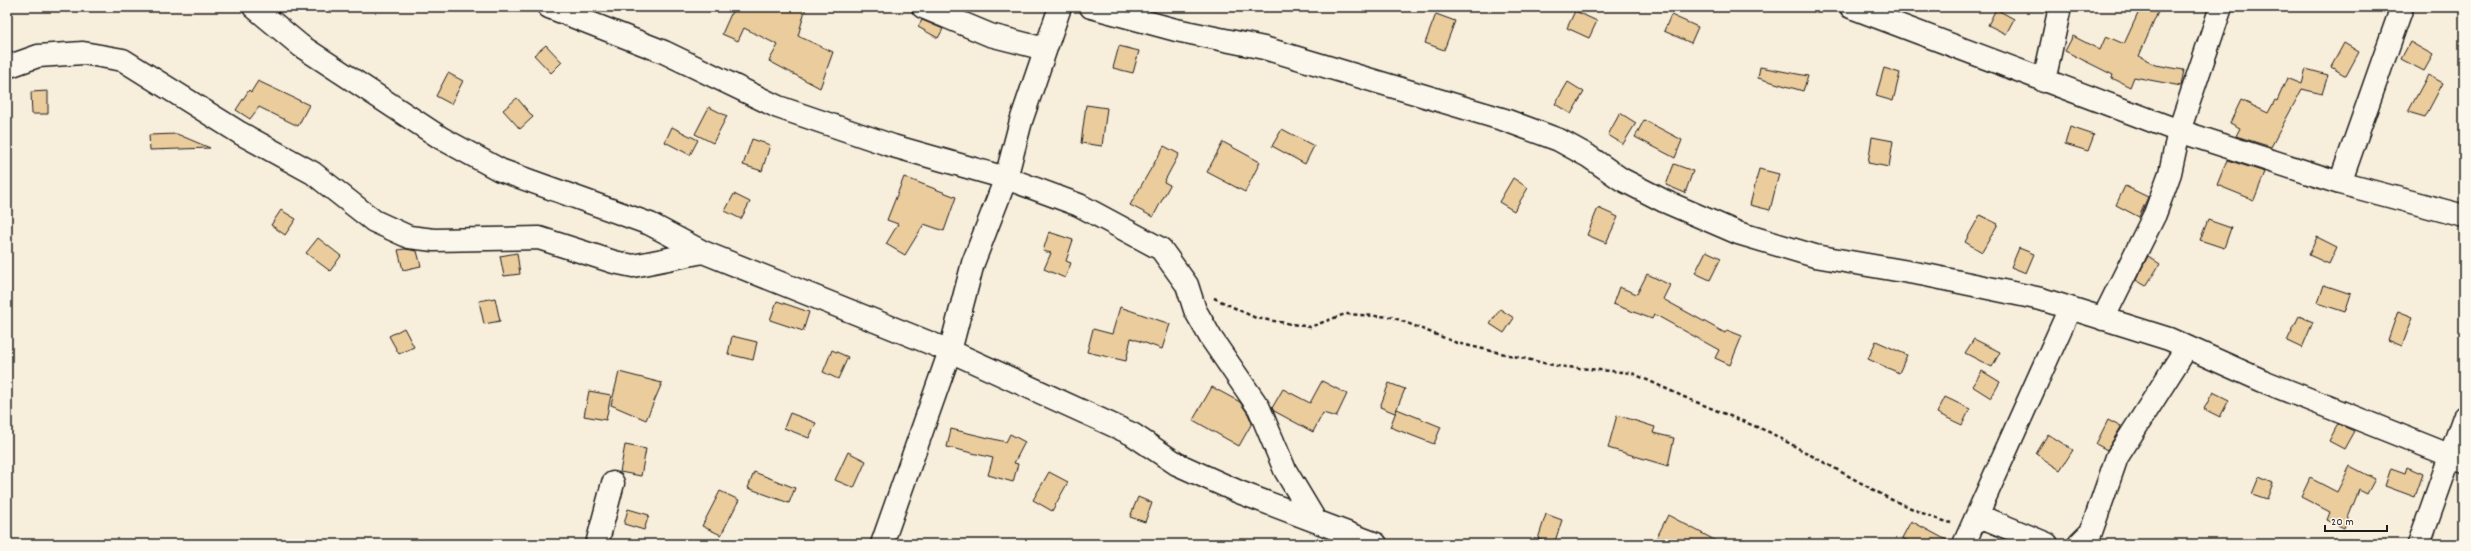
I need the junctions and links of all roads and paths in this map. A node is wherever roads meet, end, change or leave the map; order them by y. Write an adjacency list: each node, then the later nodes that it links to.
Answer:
1 (254, 7): 18 (street)
2 (549, 7): 15 (street)
3 (923, 7): 11 (street)
4 (1060, 7): 11 (street)
5 (1091, 7): 20 (street)
6 (1851, 7): 10 (street)
7 (2060, 7): 13 (street)
8 (2221, 7): 14 (street)
9 (2402, 7): 16 (street)
10 (1880, 12): 13 (street)
11 (1045, 50): 15 (street)
12 (7, 67): 18 (street)
13 (2044, 81): 14 (street)
14 (2179, 132): 16 (street); 21 (street)
15 (1006, 178): 19 (street); 23 (street)
16 (2340, 183): 17 (street)
17 (2464, 216)
18 (703, 252): 23 (street)
19 (1187, 285): 27 (street); 28 (path)
20 (2070, 308): 21 (street); 28 (street)
21 (2103, 319): 22 (street)
22 (2187, 347): 25 (street); 33 (street)
23 (950, 351): 27 (street); 30 (street)
24 (2464, 417): 25 (street)
25 (2457, 458): 34 (street)
26 (613, 483): 29 (street)
27 (1315, 520): 31 (street)
28 (1971, 529): 32 (street)
29 (597, 544)
30 (882, 544)
31 (1376, 544)
32 (2047, 544)
33 (2079, 544)
34 (2419, 544)

